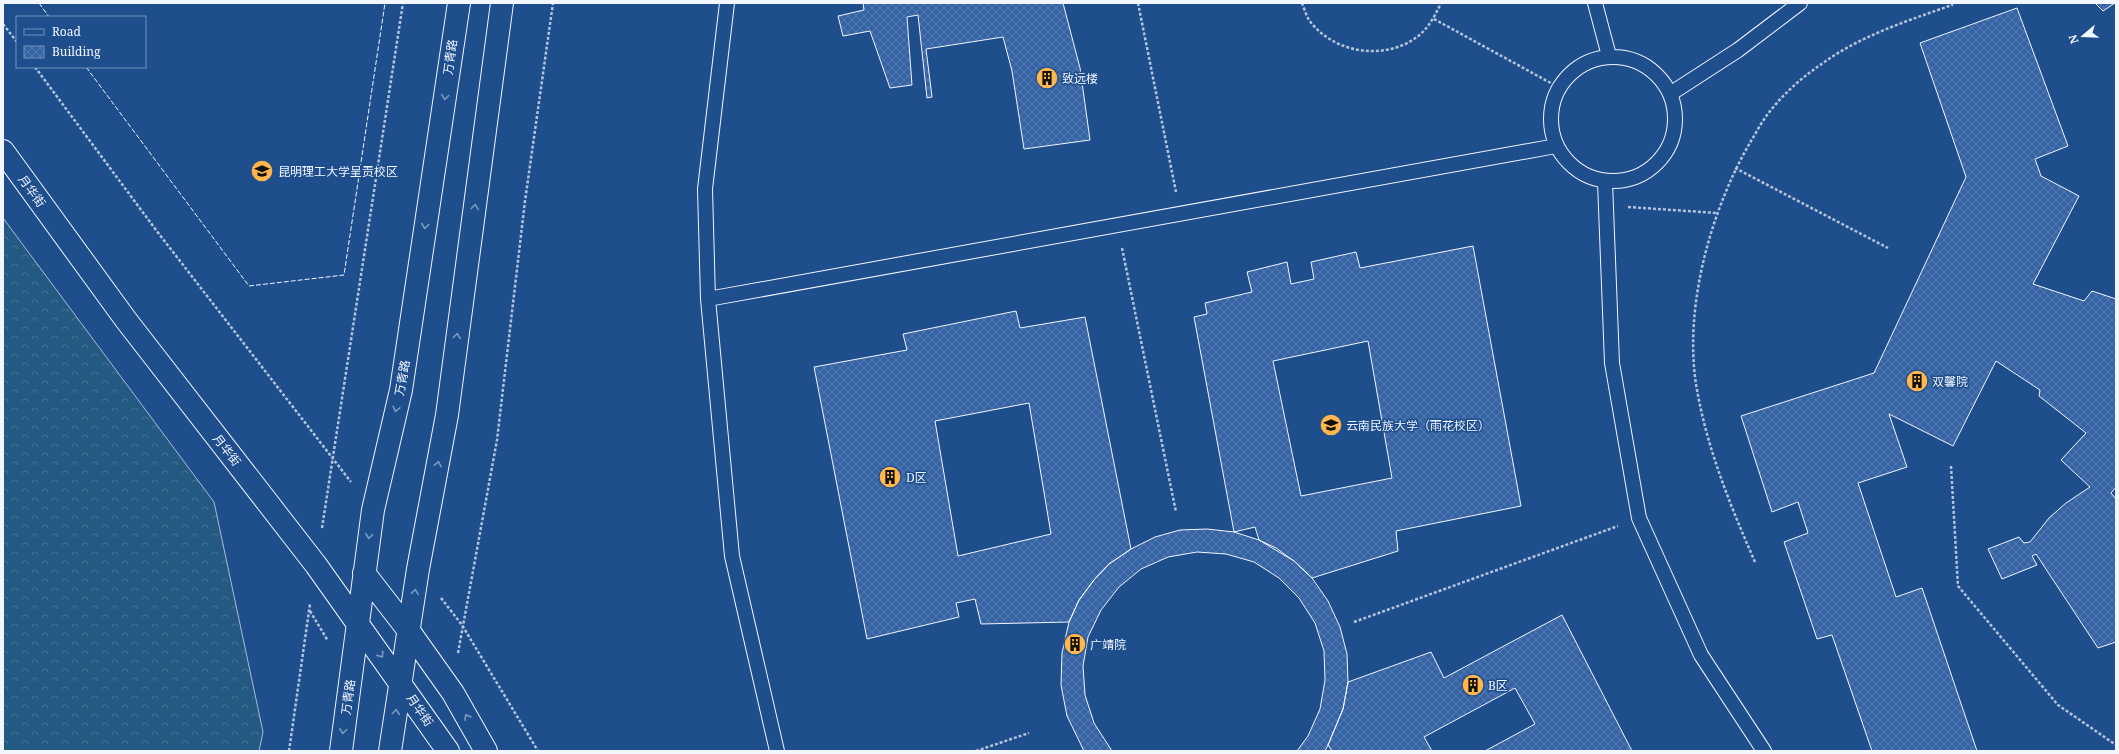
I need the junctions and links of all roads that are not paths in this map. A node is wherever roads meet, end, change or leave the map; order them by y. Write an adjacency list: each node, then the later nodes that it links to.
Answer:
1 (458, 3): 12 (main road, 万青路, one-way to 12)
2 (502, 3): 14 (main road, one-way to 2)
3 (727, 3): 11 (lane)
4 (1595, 3): 6 (lane)
5 (1800, 3): 7 (lane)
6 (1610, 56): 7 (lane); 8 (lane)
7 (1670, 94): 10 (lane)
8 (1556, 146): 10 (lane); 11 (lane)
9 (3, 151): 13 (main road, 月华街)
10 (1605, 182): 21 (lane)
11 (708, 299): 20 (lane)
12 (364, 573): 13 (main road, 万青路); 14 (main road)
13 (359, 623): 15 (main road, 月华街, one-way to 15); 16 (main road, 万青路, one-way to 16)
14 (409, 631): 15 (main road); 19 (main road, one-way to 14)
15 (400, 682): 17 (main road, one-way to 15); 18 (main road, 月华街)
16 (341, 751)
17 (390, 751)
18 (448, 751)
19 (486, 751)
20 (777, 751)
21 (1764, 751)

